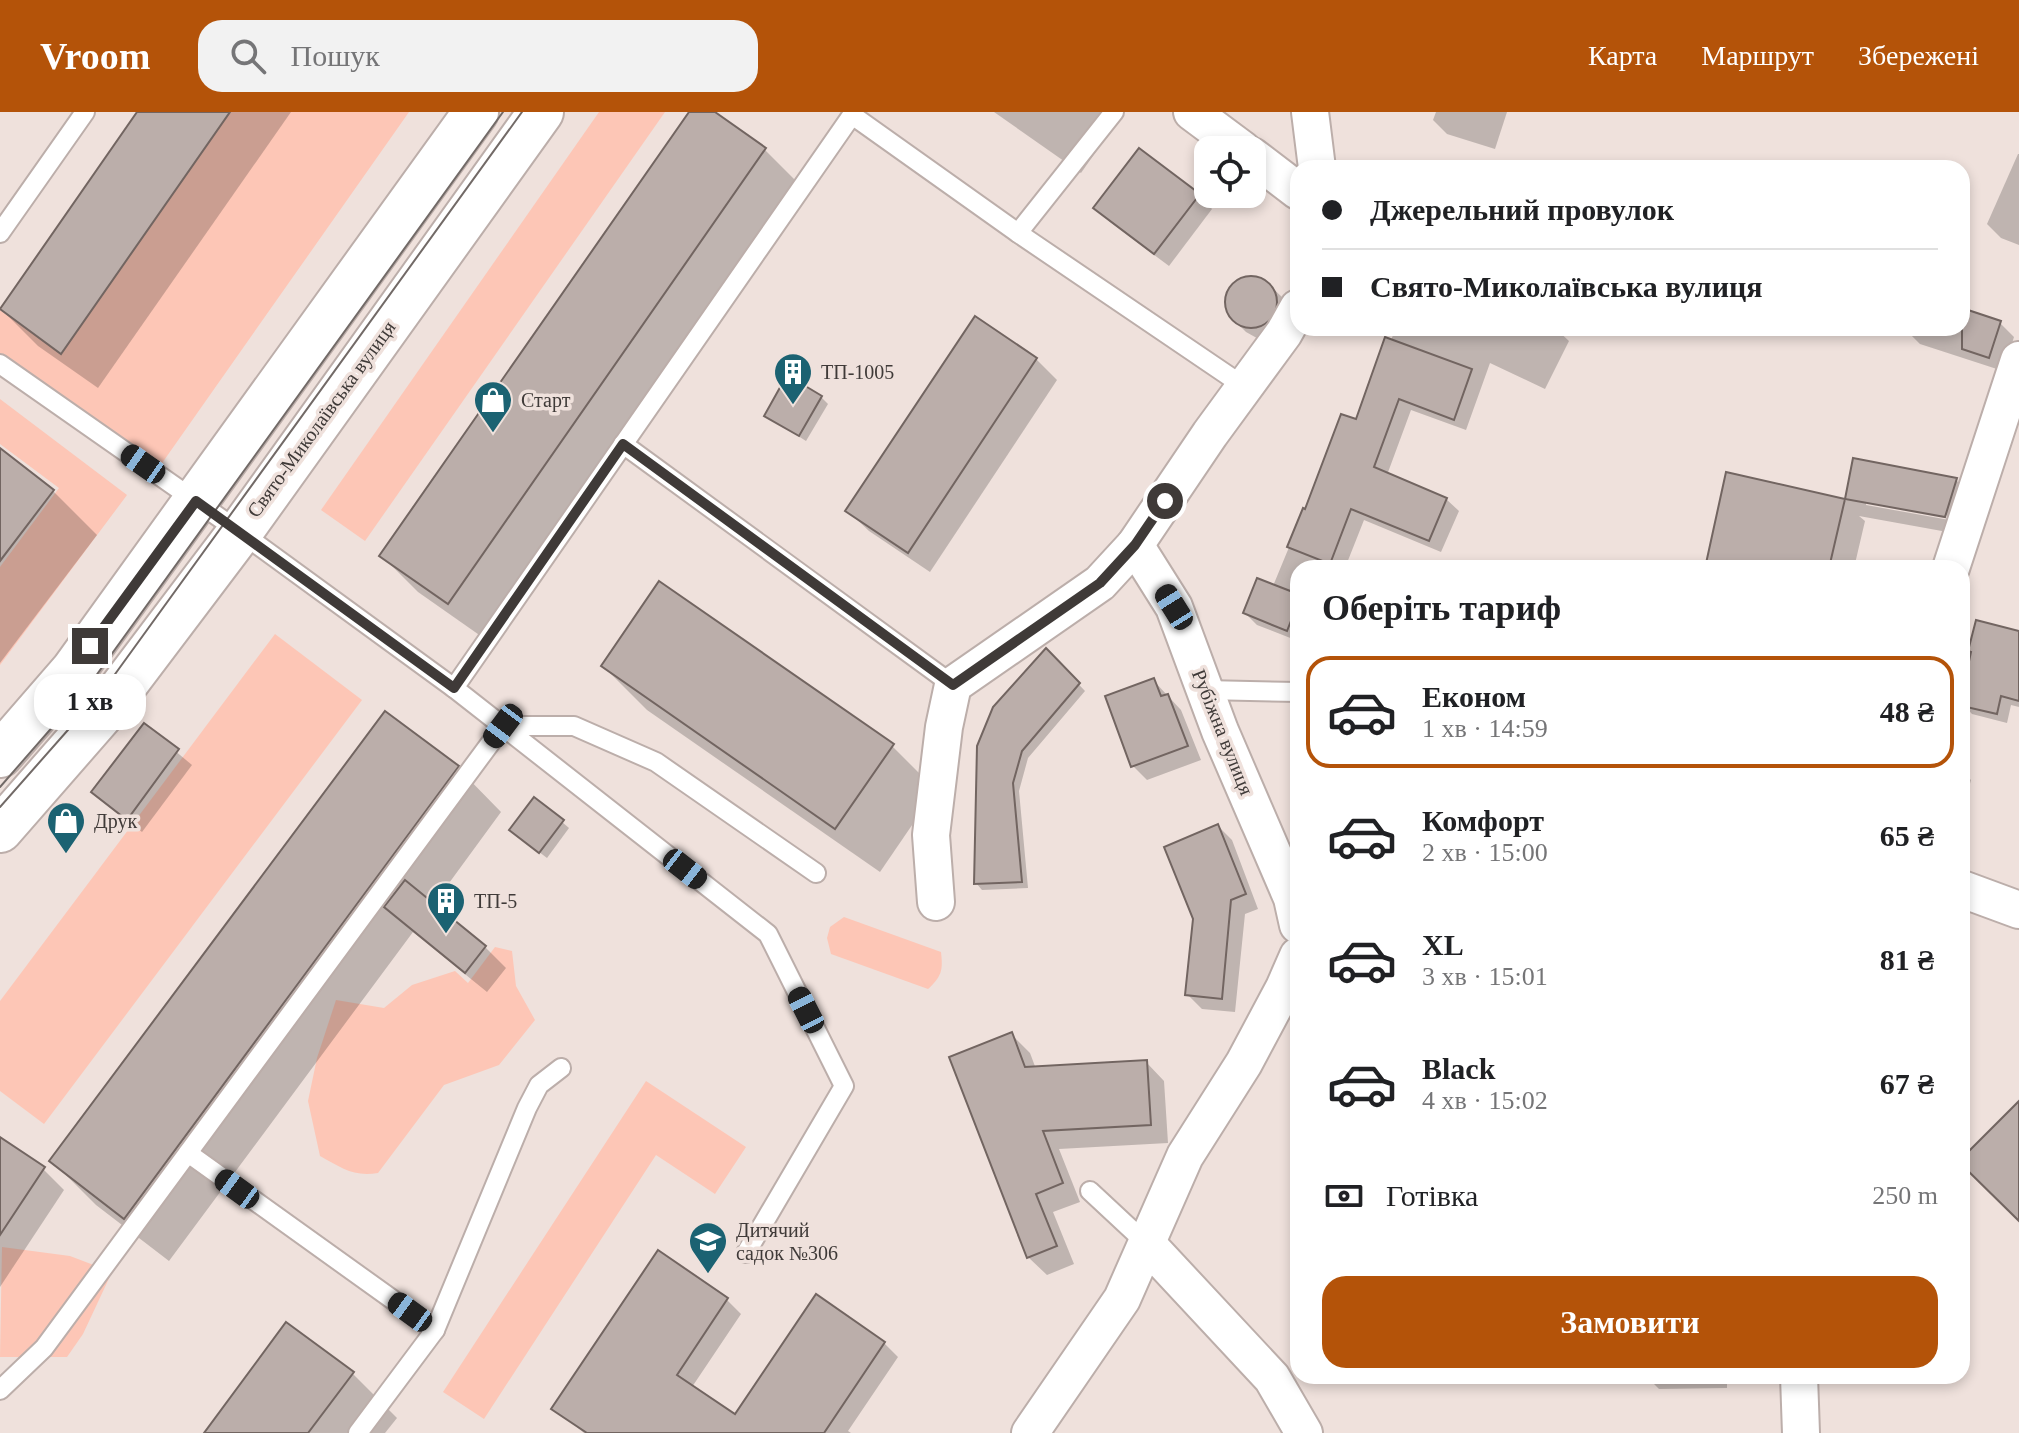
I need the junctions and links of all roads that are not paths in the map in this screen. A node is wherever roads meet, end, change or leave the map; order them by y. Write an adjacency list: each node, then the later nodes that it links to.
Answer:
1 (85, 112): 11 (lane)
2 (476, 112): 18 (main road)
3 (541, 112): 19 (main road, Свято-Миколаївська вулиця)
4 (1114, 112): 12 (lane)
5 (1192, 112): 7 (street)
6 (1310, 112): 8 (street)
7 (1224, 136)
8 (1316, 160)
9 (1266, 167): 10 (street)
10 (1290, 185)
11 (0, 233)
12 (1018, 233): 16 (lane); 17 (lane)
13 (1290, 322): 16 (street)
14 (2019, 360): 21 (street)
15 (0, 364): 18 (lane)
16 (1245, 387): 20 (street)
17 (623, 444): 22 (lane); 23 (lane)
18 (196, 501): 19 (lane); 27 (main road)
19 (240, 532): 23 (lane); 28 (main road, Свято-Миколаївська вулиця)
20 (1135, 545): 22 (street); 24 (street, Рубіжна вулиця)
21 (1954, 560)
22 (953, 685): 32 (street)
23 (454, 688): 26 (lane)
24 (1205, 690): 25 (lane); 31 (street, Рубіжна вулиця)
25 (1290, 692)
26 (503, 726): 29 (lane); 36 (lane); 39 (lane)
27 (0, 755)
28 (0, 830)
29 (816, 873)
30 (1970, 892): 33 (street)
31 (1290, 893)
32 (936, 902)
33 (2019, 910)
34 (1290, 974): 38 (street)
35 (561, 1068): 40 (lane)
36 (188, 1153): 40 (lane); 42 (lane)
37 (1090, 1191): 38 (lane)
38 (1148, 1245): 44 (street); 45 (street)
39 (746, 1253)
40 (435, 1330): 43 (lane)
41 (1799, 1384): 46 (street)
42 (0, 1390)
43 (358, 1433)
44 (1030, 1433)
45 (1304, 1433)
46 (1801, 1433)

